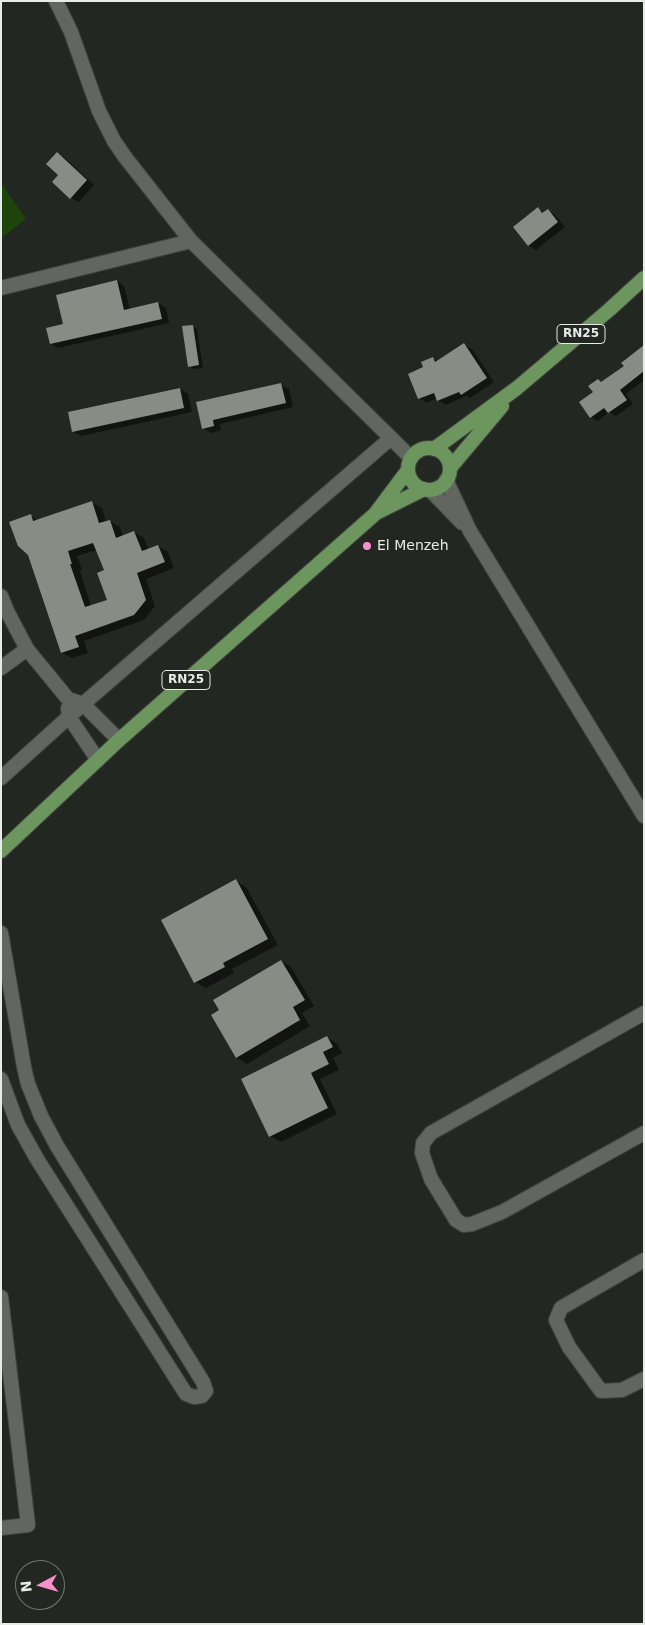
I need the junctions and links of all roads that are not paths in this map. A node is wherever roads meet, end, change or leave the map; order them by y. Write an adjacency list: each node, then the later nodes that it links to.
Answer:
1 (56, 1): 2 (street)
2 (191, 241): 4 (street); 6 (street)
3 (644, 278): 5 (main road, RN25)
4 (1, 288)
5 (517, 388): 7 (main road, RN25); 9 (main road, RN25)
6 (391, 438): 8 (street); 17 (street)
7 (434, 449): 8 (main road, RN25); 9 (main road)
8 (410, 464): 10 (main road); 11 (main road, RN25)
9 (448, 474): 10 (main road, RN25); 12 (street)
10 (427, 489): 11 (main road, RN25); 12 (street)
11 (375, 514): 19 (main road, RN25)
12 (470, 531): 22 (street)
13 (1, 596): 14 (street)
14 (27, 649): 15 (street); 16 (street)
15 (1, 668)
16 (68, 699): 17 (street); 18 (street)
17 (83, 704): 18 (street); 19 (street)
18 (69, 716): 20 (street); 21 (street)
19 (119, 740): 20 (main road, RN25)
20 (98, 760): 23 (main road, RN25)
21 (1, 778)
22 (644, 816)
23 (1, 851)
24 (1, 933): 26 (street)
25 (644, 1013): 27 (street)
26 (1, 1079)
27 (644, 1133)
28 (644, 1260): 30 (street)
29 (1, 1297): 31 (street)
30 (644, 1379)
31 (1, 1528)

